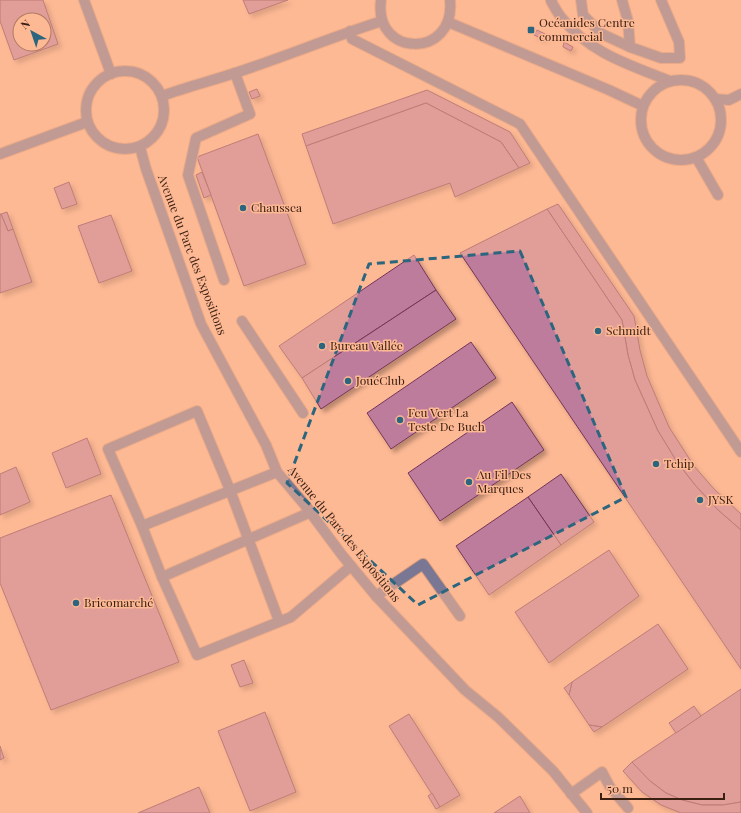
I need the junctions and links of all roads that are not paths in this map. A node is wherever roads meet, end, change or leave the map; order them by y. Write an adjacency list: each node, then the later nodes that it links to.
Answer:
1 (84, 0): 13 (street)
2 (381, 0): 8 (street)
3 (450, 0): 9 (street)
4 (552, 0): 14 (street)
5 (581, 0): 11 (street)
6 (622, 0): 11 (street)
7 (661, 0): 11 (street)
8 (382, 21): 9 (street); 10 (street)
9 (448, 22): 18 (street)
10 (350, 31): 12 (street); 27 (street)
11 (630, 48)
12 (235, 73): 16 (street); 24 (street)
13 (111, 74): 16 (street); 19 (street)
14 (670, 81): 17 (street); 18 (street)
15 (741, 94): 17 (street)
16 (162, 96): 20 (street)
17 (715, 99): 22 (street)
18 (643, 106): 22 (street)
19 (87, 122): 20 (street); 21 (street)
20 (140, 147): 28 (street, Avenue du Parc des Expositions)
21 (0, 154)
22 (696, 157): 23 (street)
23 (718, 195)
24 (224, 280)
25 (242, 321): 26 (street)
26 (303, 413)
27 (741, 452)
28 (277, 472): 29 (street); 30 (street, Avenue du Parc des Expositions)
29 (230, 490): 31 (street); 31 (street); 32 (street)
30 (311, 512): 32 (street); 33 (street, Avenue du Parc des Expositions)
31 (142, 526): 34 (street)
32 (249, 539): 34 (street); 37 (street)
33 (351, 566): 35 (street, Avenue du Parc des Expositions); 37 (street)
34 (162, 577): 37 (street)
35 (376, 596): 36 (street); 38 (street, Avenue du Parc des Expositions)
36 (460, 616)
37 (279, 622)
38 (571, 794): 39 (street); 40 (street, Avenue du Parc des Expositions)
39 (628, 808)
40 (587, 813)

